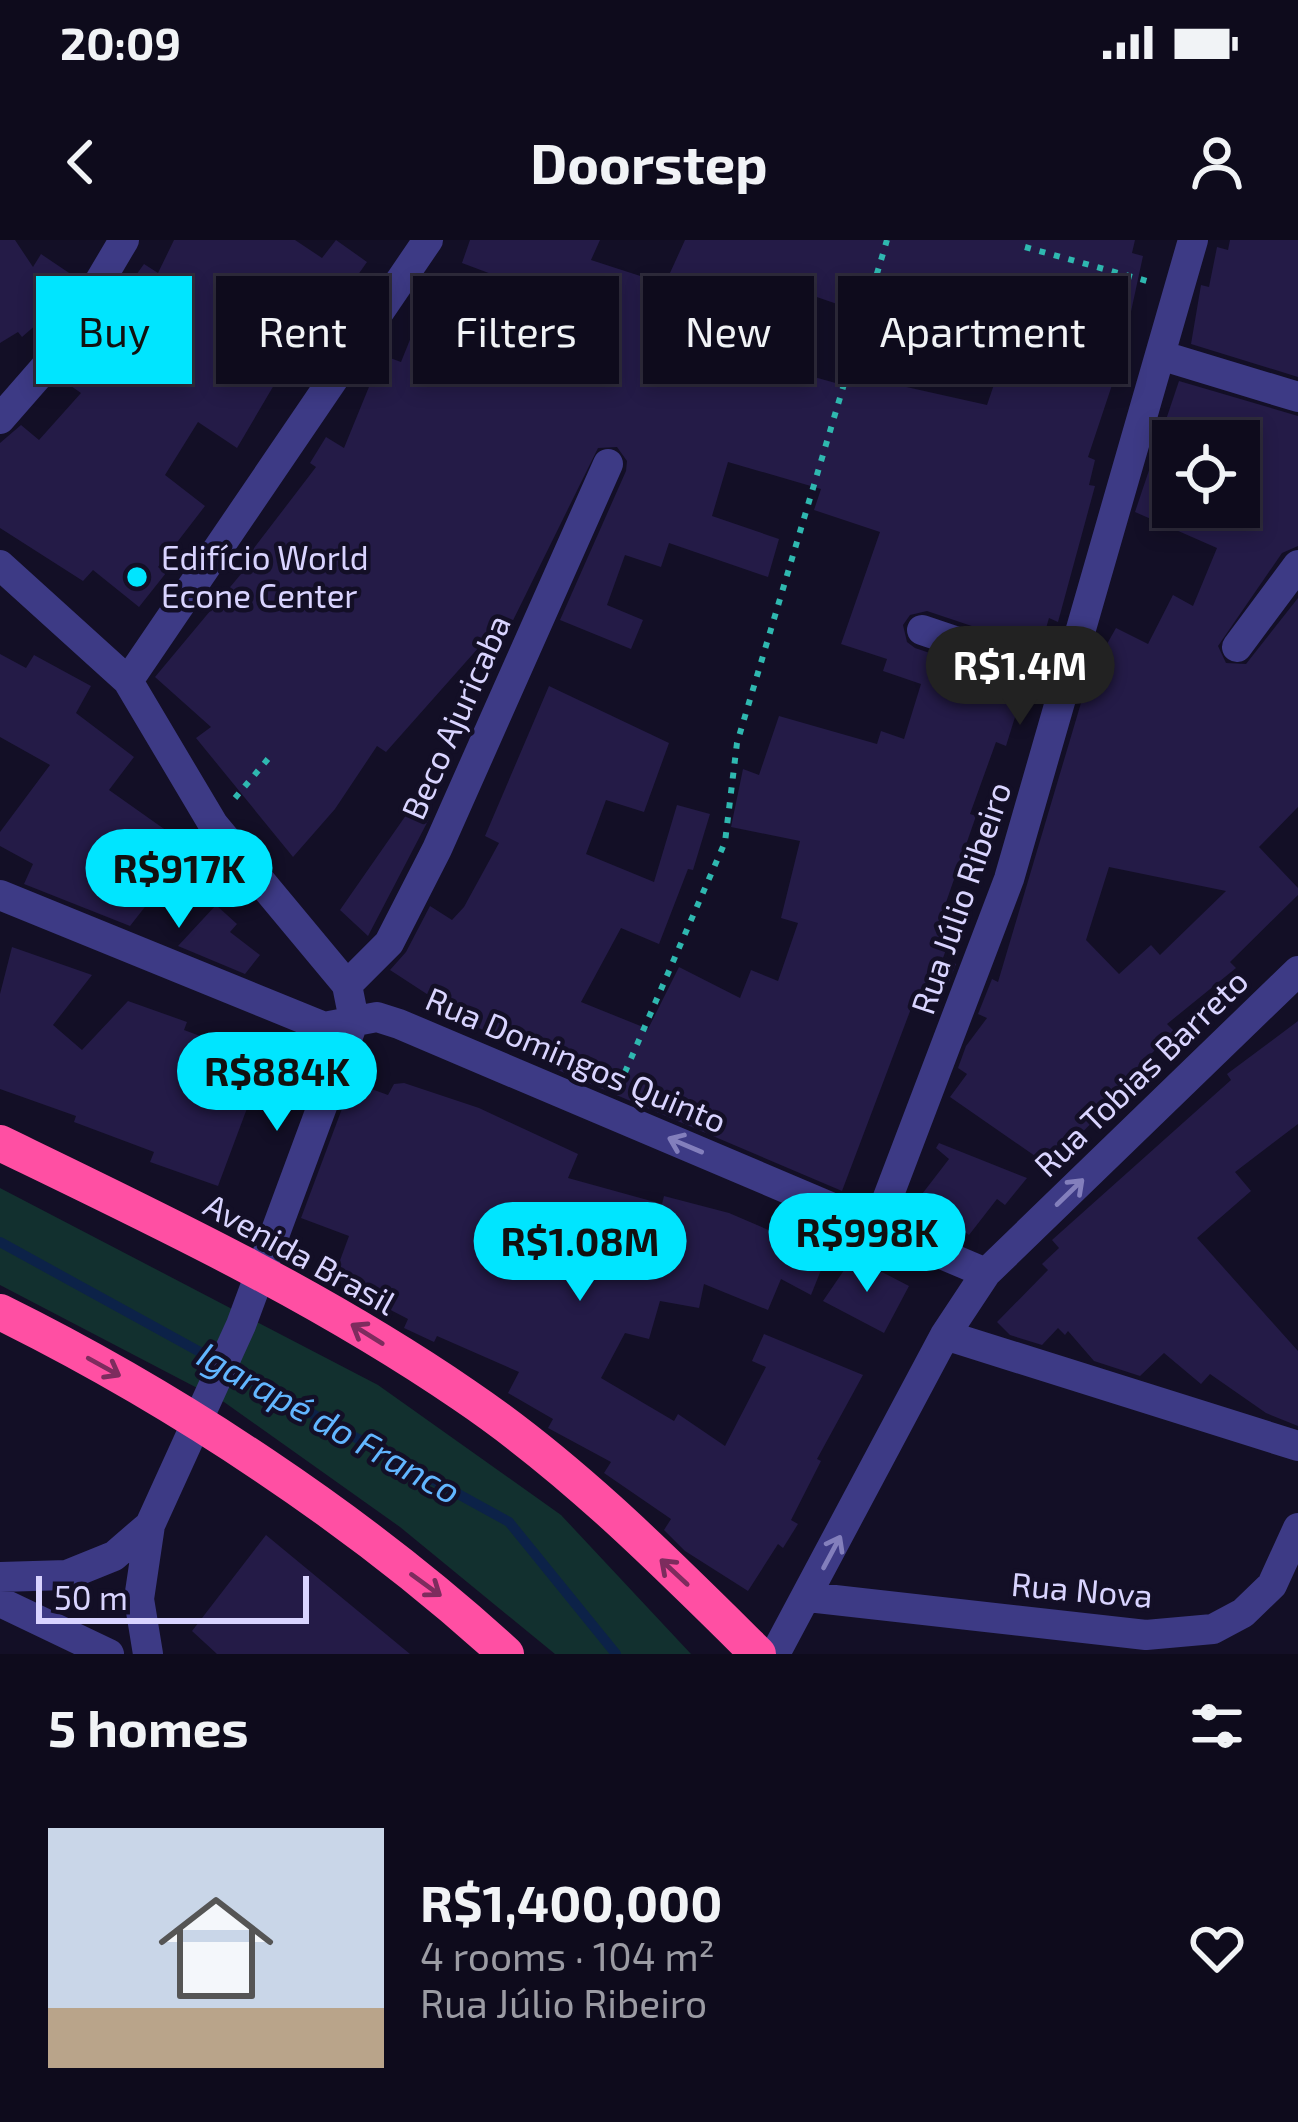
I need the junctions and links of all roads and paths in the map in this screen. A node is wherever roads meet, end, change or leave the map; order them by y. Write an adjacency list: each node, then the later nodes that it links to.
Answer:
1 (124, 240): 9 (street)
2 (428, 240): 16 (street)
3 (887, 240): 23 (path)
4 (1192, 240): 6 (street, Rua Júlio Ribeiro)
5 (1025, 248): 6 (path)
6 (1180, 290): 7 (street, Rua Júlio Ribeiro)
7 (1163, 356): 8 (street); 15 (street, Rua Júlio Ribeiro)
8 (1298, 397)
9 (0, 418)
10 (608, 464): 21 (street, Beco Ajuricaba)
11 (0, 565): 16 (street)
12 (1298, 565): 14 (street)
13 (922, 630): 15 (street)
14 (1237, 647)
15 (1070, 680): 25 (street, Rua Júlio Ribeiro)
16 (128, 681): 18 (street)
17 (273, 753): 18 (path)
18 (213, 824): 21 (street)
19 (0, 895): 22 (street, Rua Domingos Quinto)
20 (1298, 971): 27 (street, Rua Tobias Barreto, one-way to 20)
21 (347, 985): 22 (street)
22 (354, 1019): 23 (street, Rua Domingos Quinto); 26 (street)
23 (608, 1112): 25 (street, Rua Domingos Quinto, one-way to 23)
24 (0, 1143): 26 (highway, Avenida Brasil)
25 (877, 1226): 27 (street, Rua Domingos Quinto)
26 (260, 1270): 30 (street); 40 (highway, Avenida Brasil, one-way to 26)
27 (986, 1273): 29 (street, Rua Tobias Barreto)
28 (0, 1312): 30 (highway, one-way to 30)
29 (945, 1335): 31 (street); 35 (street, Rua Tobias Barreto, one-way to 29)
30 (206, 1408): 32 (street); 39 (highway, one-way to 39)
31 (1298, 1447)
32 (150, 1525): 34 (street); 38 (street)
33 (1298, 1528): 35 (street, Rua Nova)
34 (0, 1577)
35 (808, 1598): 41 (street, Rua Tobias Barreto)
36 (0, 1603): 37 (street)
37 (109, 1654)
38 (148, 1654)
39 (506, 1654)
40 (758, 1654)
41 (775, 1654)

